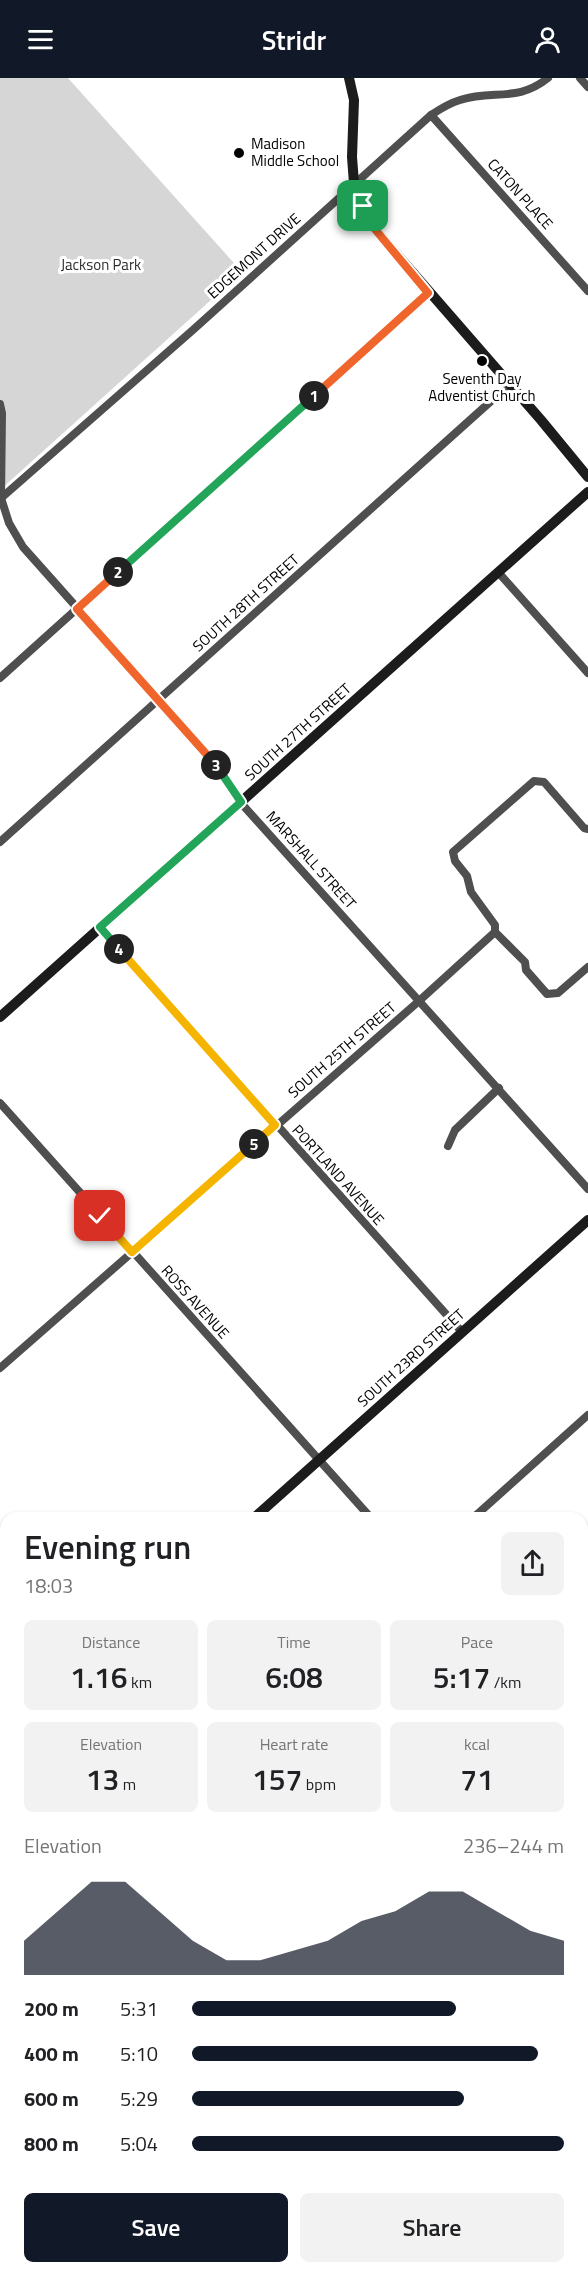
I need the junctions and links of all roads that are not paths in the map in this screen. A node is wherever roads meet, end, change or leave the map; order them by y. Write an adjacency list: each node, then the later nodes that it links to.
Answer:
1 (349, 78): 6 (street)
2 (548, 78): 5 (street, EDGEMONT DRIVE)
3 (580, 78): 4 (street)
4 (588, 87)
5 (431, 115): 6 (street, EDGEMONT DRIVE); 7 (street, CATON PLACE)
6 (354, 183): 8 (street); 13 (street, EDGEMONT DRIVE)
7 (588, 291)
8 (428, 293): 9 (street); 15 (street)
9 (510, 384): 11 (street); 18 (street, SOUTH 28TH STREET)
10 (0, 404): 13 (street, MARSHALL STREET)
11 (588, 477)
12 (588, 492): 14 (street, SOUTH 27TH STREET)
13 (1, 498): 15 (street, MARSHALL STREET)
14 (498, 572): 16 (street); 19 (street, SOUTH 27TH STREET)
15 (77, 609): 17 (street); 18 (street, MARSHALL STREET)
16 (588, 673)
17 (0, 678)
18 (158, 701): 19 (street, MARSHALL STREET); 21 (street, SOUTH 28TH STREET)
19 (241, 802): 22 (street, SOUTH 27TH STREET); 25 (street, MARSHALL STREET)
20 (588, 829): 23 (street)
21 (0, 842)
22 (100, 927): 26 (street, SOUTH 27TH STREET); 29 (street, PORTLAND AVENUE)
23 (495, 932): 24 (street); 25 (street, SOUTH 25TH STREET)
24 (588, 967)
25 (419, 1001): 27 (street, MARSHALL STREET); 29 (street, SOUTH 25TH STREET)
26 (0, 1017)
27 (499, 1088): 30 (street); 31 (street, MARSHALL STREET)
28 (0, 1103): 33 (street, ROSS AVENUE)
29 (275, 1125): 33 (street, SOUTH 25TH STREET); 34 (street, PORTLAND AVENUE)
30 (448, 1146)
31 (588, 1189)
32 (588, 1220): 34 (street, SOUTH 23RD STREET)
33 (132, 1252): 35 (street, SOUTH 25TH STREET); 37 (street, ROSS AVENUE)
34 (462, 1332): 37 (street, SOUTH 23RD STREET)
35 (0, 1368)
36 (588, 1415): 40 (street)
37 (318, 1461): 38 (street, SOUTH 23RD STREET); 39 (street, ROSS AVENUE)
38 (261, 1512)
39 (365, 1512)
40 (480, 1512)

